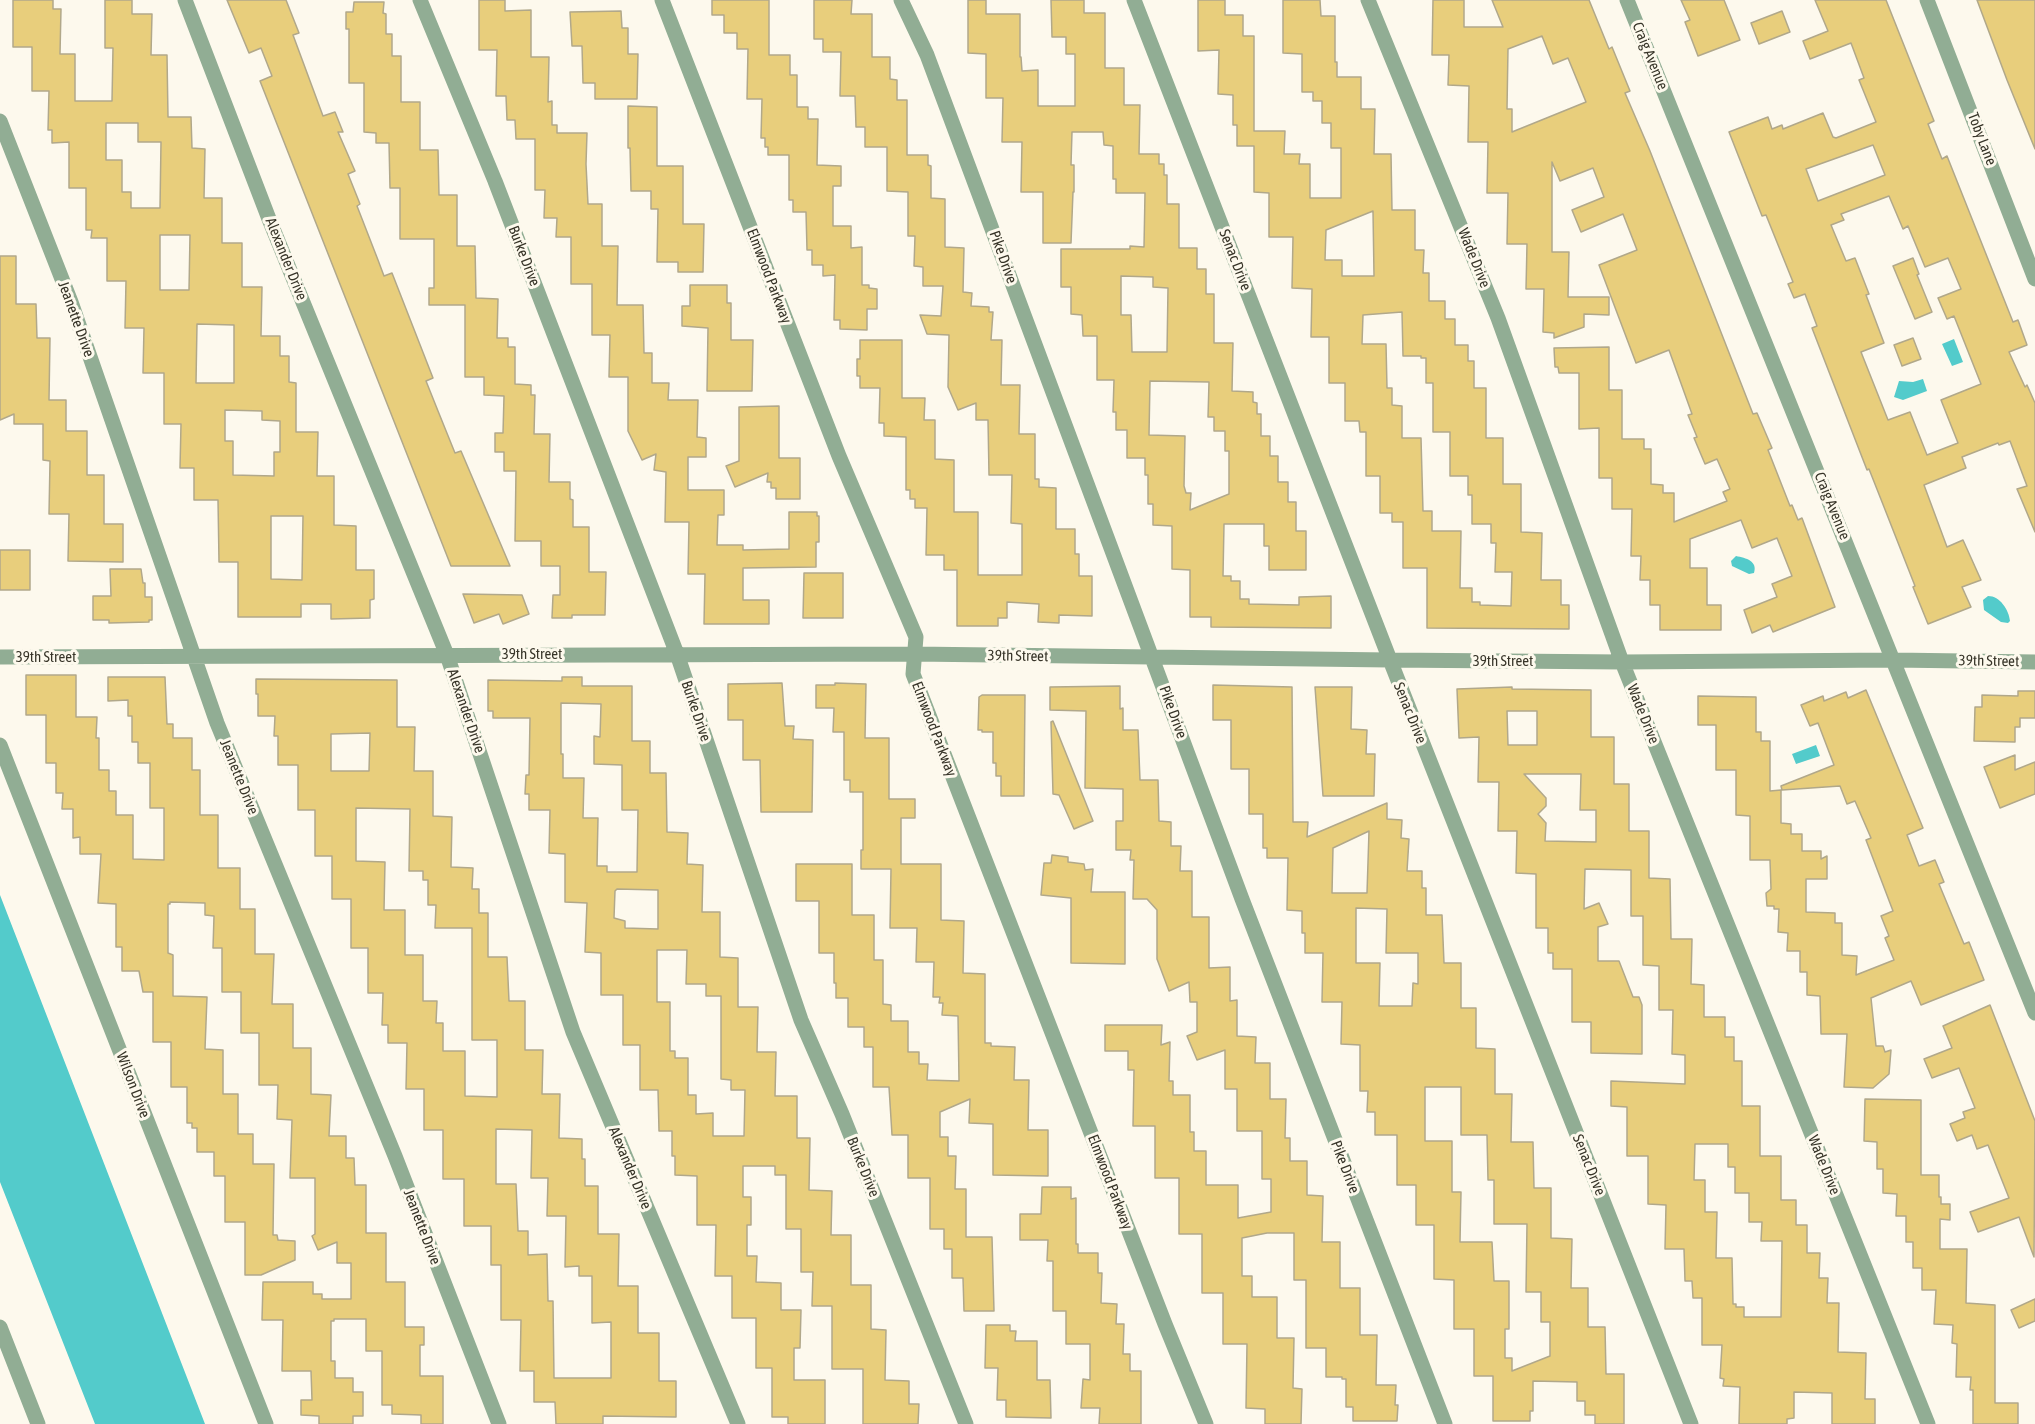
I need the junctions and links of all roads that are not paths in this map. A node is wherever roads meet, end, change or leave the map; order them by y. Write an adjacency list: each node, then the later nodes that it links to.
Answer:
1 (185, 0): 13 (street, Alexander Drive)
2 (420, 0): 11 (street, Burke Drive)
3 (662, 0): 12 (street, Elmwood Parkway)
4 (902, 0): 16 (street, Pike Drive)
5 (1134, 0): 17 (street, Senac Drive)
6 (1368, 0): 19 (street, Wade Drive)
7 (1627, 0): 18 (street, Craig Avenue)
8 (1927, 0): 10 (street, Toby Lane)
9 (0, 122): 14 (street, Jeanette Drive)
10 (2035, 279)
11 (677, 654): 12 (street, 39th Street); 13 (street, 39th Street); 28 (street, Burke Drive)
12 (914, 654): 16 (street, 39th Street); 29 (street, Elmwood Parkway)
13 (447, 655): 14 (street, 39th Street); 27 (street, Alexander Drive)
14 (193, 656): 15 (street, 39th Street); 26 (street, Jeanette Drive)
15 (0, 657)
16 (1153, 659): 17 (street, 39th Street); 30 (street, Pike Drive)
17 (1390, 660): 19 (street, 39th Street); 31 (street, Senac Drive)
18 (1894, 660): 19 (street, 39th Street); 20 (street, 39th Street); 22 (street, Craig Avenue)
19 (1622, 662): 32 (street, Wade Drive)
20 (2035, 662)
21 (0, 745): 25 (street, Wilson Drive)
22 (2035, 1013)
23 (0, 1327): 24 (street)
24 (38, 1424)
25 (266, 1424)
26 (499, 1424)
27 (738, 1424)
28 (966, 1424)
29 (1206, 1424)
30 (1445, 1424)
31 (1690, 1424)
32 (1928, 1424)

